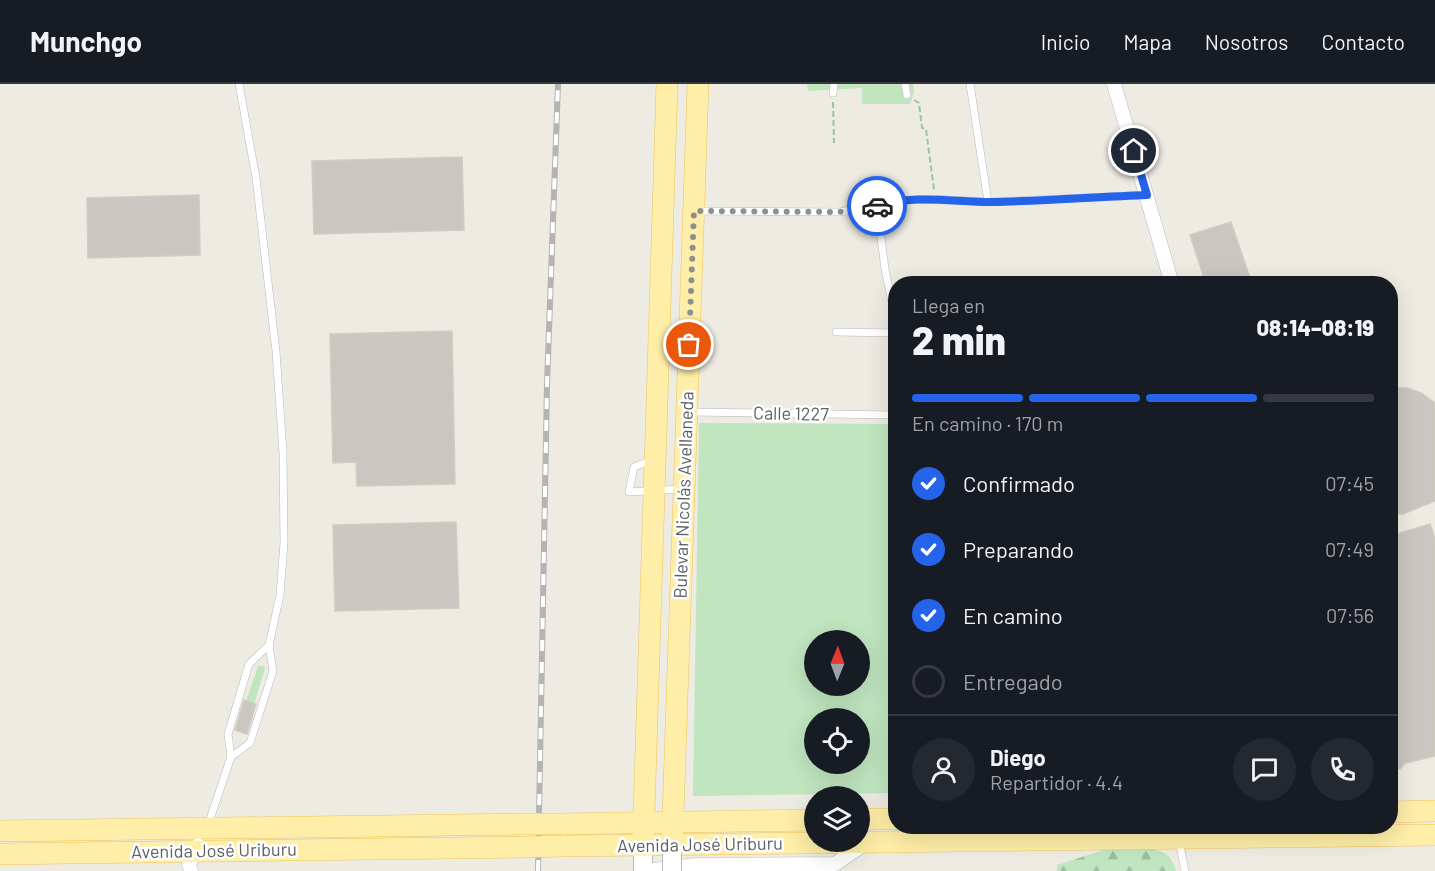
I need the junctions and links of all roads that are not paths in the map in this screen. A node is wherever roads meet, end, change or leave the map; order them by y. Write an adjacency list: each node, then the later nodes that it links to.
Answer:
1 (239, 84): 22 (lane)
2 (667, 84): 21 (main road, Bulevar Nicolás Avellaneda)
3 (698, 84): 13 (main road, Bulevar Nicolás Avellaneda)
4 (834, 84): 8 (lane)
5 (905, 84): 9 (lane)
6 (970, 84): 11 (lane)
7 (1114, 84): 10 (street)
8 (833, 93)
9 (907, 95)
10 (1147, 195): 11 (lane); 15 (street)
11 (988, 202): 12 (lane)
12 (877, 206): 13 (lane); 14 (lane)
13 (694, 211): 18 (main road, Bulevar Nicolás Avellaneda)
14 (890, 276)
15 (1170, 276)
16 (836, 332): 17 (lane)
17 (888, 333)
18 (687, 412): 19 (lane, Calle 1227); 20 (main road, Bulevar Nicolás Avellaneda)
19 (888, 416)
20 (684, 489): 21 (lane); 29 (main road, Bulevar Nicolás Avellaneda)
21 (653, 490): 30 (main road, Bulevar Nicolás Avellaneda)
22 (269, 645): 23 (lane); 23 (lane)
23 (231, 757): 31 (lane)
24 (1435, 811): 25 (main road)
25 (1398, 812)
26 (870, 819): 27 (main road)
27 (888, 819)
28 (804, 820): 29 (main road, Avenida José Uriburu)
29 (673, 822): 30 (main road, Avenida José Uriburu); 41 (main road, Bulevar Nicolás Avellaneda)
30 (644, 823): 31 (main road, Avenida José Uriburu, bridge); 42 (main road, Bulevar Nicolás Avellaneda)
31 (207, 828): 32 (main road, Avenida José Uriburu); 43 (street)
32 (0, 831)
33 (1267, 834): 36 (main road, Avenida José Uriburu)
34 (1398, 834): 35 (main road, Avenida José Uriburu)
35 (1435, 835)
36 (1178, 838): 37 (main road, Avenida José Uriburu); 45 (lane)
37 (870, 842)
38 (804, 846): 41 (main road, Avenida José Uriburu)
39 (852, 852): 44 (street)
40 (0, 855): 43 (main road, Avenida José Uriburu)
41 (672, 856): 42 (main road, Avenida José Uriburu)
42 (644, 860): 43 (main road, Avenida José Uriburu, bridge); 44 (street)
43 (193, 861)
44 (761, 868)
45 (1185, 871)

